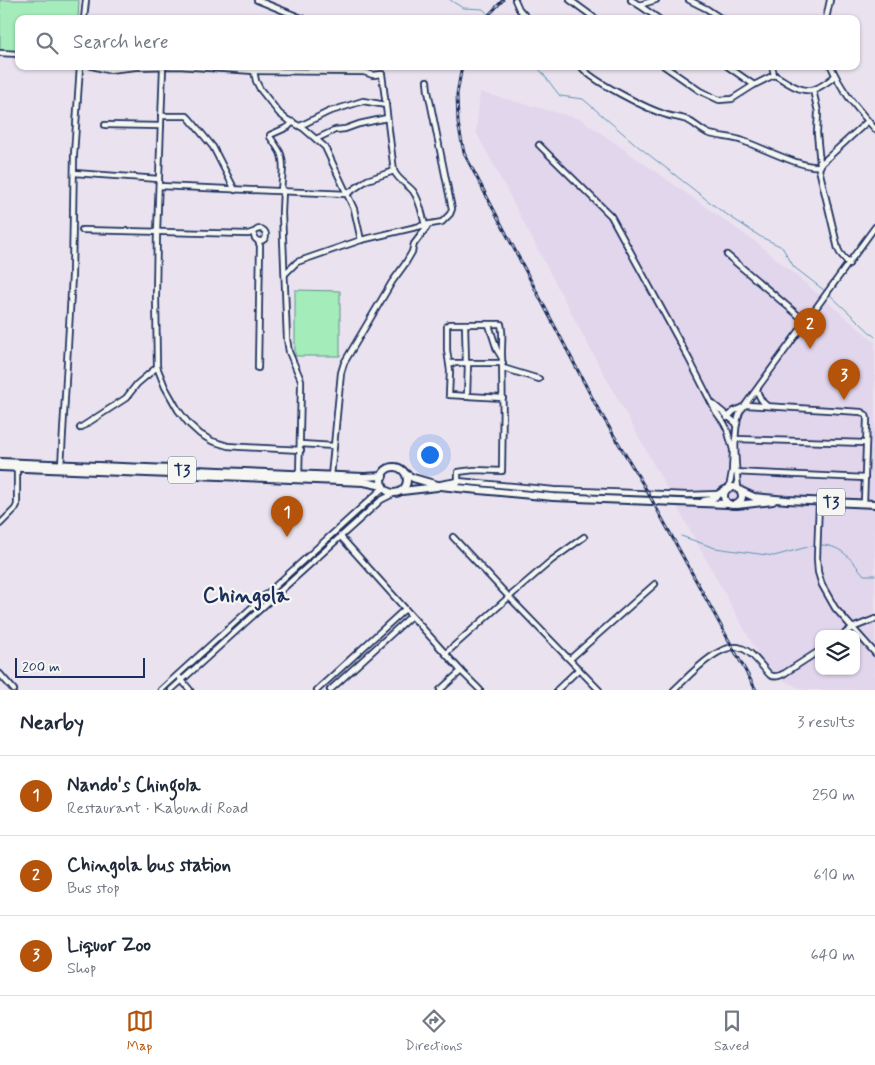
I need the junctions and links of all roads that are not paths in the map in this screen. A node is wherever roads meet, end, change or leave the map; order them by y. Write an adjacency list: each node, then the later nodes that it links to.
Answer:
1 (86, 0): 10 (street)
2 (257, 0): 11 (street)
3 (516, 0): 12 (street)
4 (570, 0): 13 (street)
5 (631, 0): 9 (street)
6 (656, 0): 9 (street)
7 (689, 0): 15 (street)
8 (830, 0): 16 (street)
9 (639, 5): 14 (street)
10 (84, 15)
11 (294, 15)
12 (524, 15)
13 (591, 15)
14 (653, 15)
15 (716, 15)
16 (827, 15)
17 (0, 53): 18 (street)
18 (15, 54)
19 (80, 70): 45 (street)
20 (163, 70): 33 (street)
21 (254, 70): 32 (street); 36 (street)
22 (583, 70): 43 (street)
23 (670, 70): 30 (street)
24 (733, 70): 30 (street)
25 (773, 70): 27 (street)
26 (833, 70): 28 (street)
27 (774, 75): 30 (street); 31 (street)
28 (836, 76): 31 (street); 35 (street)
29 (427, 81): 51 (street)
30 (754, 85)
31 (812, 90): 43 (street)
32 (386, 105): 34 (street); 39 (street)
33 (161, 116): 38 (street); 48 (street)
34 (387, 118): 41 (street); 44 (street)
35 (868, 120): 40 (street); 43 (street)
36 (293, 122): 39 (street); 49 (street)
37 (105, 125): 38 (street)
38 (161, 126): 46 (street)
39 (300, 126): 41 (street)
40 (875, 128)
41 (316, 139): 50 (street)
42 (539, 145): 74 (street)
43 (820, 166): 60 (street)
44 (394, 171): 50 (street); 51 (street)
45 (74, 173): 46 (street); 89 (street)
46 (159, 179): 47 (street)
47 (159, 186): 48 (street); 54 (street)
48 (235, 190): 49 (street)
49 (282, 190): 50 (street); 61 (street)
50 (347, 194): 57 (street)
51 (426, 226): 57 (street); 84 (street)
52 (875, 226): 60 (street)
53 (82, 230): 54 (street)
54 (157, 232): 56 (street); 68 (street)
55 (254, 232): 56 (street); 58 (street); 58 (street)
56 (248, 234): 58 (street)
57 (361, 240): 61 (street)
58 (257, 242): 69 (street)
59 (726, 255): 62 (street)
60 (848, 264): 62 (street)
61 (286, 274): 85 (street)
62 (806, 322): 71 (street)
63 (465, 324): 64 (street); 65 (street); 66 (street)
64 (489, 324): 67 (street); 67 (street)
65 (449, 363): 66 (street); 72 (street)
66 (467, 363): 67 (street); 72 (street)
67 (502, 363): 70 (street); 73 (street)
68 (156, 367): 80 (street); 85 (street)
69 (258, 368)
70 (539, 379)
71 (758, 390): 75 (street); 76 (street)
72 (466, 397): 73 (street)
73 (503, 398): 96 (street)
74 (712, 404): 77 (street); 78 (street)
75 (745, 406): 76 (street); 77 (street); 79 (street)
76 (768, 406): 83 (street)
77 (730, 415): 78 (street); 79 (street)
78 (724, 423): 82 (street)
79 (737, 424): 81 (street)
80 (80, 428)
81 (736, 439): 82 (street); 83 (street); 90 (street)
82 (730, 440): 90 (street)
83 (866, 443): 95 (street)
84 (334, 446): 85 (street); 92 (street)
85 (301, 447): 94 (street)
86 (0, 462): 87 (highway, T3)
87 (17, 465): 88 (highway, T3); 89 (highway, T3); 112 (street)
88 (0, 467)
89 (61, 467): 94 (highway, T3)
90 (734, 472): 95 (street); 101 (street); 102 (street)
91 (406, 474): 93 (highway, T3); 98 (highway, T3); 103 (highway)
92 (331, 476): 93 (highway, T3); 94 (highway, T3)
93 (383, 476): 99 (highway)
94 (299, 477): 97 (highway, T3)
95 (865, 478): 108 (street)
96 (458, 481): 98 (street); 100 (street); 102 (street)
97 (368, 483): 99 (highway, T3); 104 (street)
98 (439, 486): 100 (highway, T3); 103 (highway, T3)
99 (383, 487): 103 (highway, T3); 104 (street)
100 (450, 487): 107 (highway, T3)
101 (739, 490): 102 (highway, T3); 105 (highway, T3); 111 (highway)
102 (724, 491): 107 (highway, T3); 109 (highway)
103 (398, 492): 114 (street)
104 (371, 498): 113 (street)
105 (786, 500): 106 (highway, T3); 111 (highway, T3)
106 (819, 502): 108 (highway, T3); 122 (street)
107 (693, 503): 109 (highway, T3)
108 (864, 503): 110 (highway, T3)
109 (727, 504): 111 (highway, T3)
110 (875, 504)
111 (736, 505)
112 (0, 524)
113 (335, 531): 114 (street); 123 (street)
114 (340, 537): 119 (street); 125 (street)
115 (453, 537): 118 (street)
116 (584, 537): 118 (street)
117 (655, 584): 130 (street)
118 (509, 597): 126 (street); 130 (street)
119 (405, 609): 120 (street); 129 (street)
120 (411, 616): 126 (street); 131 (street)
121 (875, 619): 122 (street)
122 (852, 628): 124 (street); 127 (street)
123 (228, 629): 125 (street); 135 (street)
124 (849, 630)
125 (233, 634): 136 (street)
126 (446, 653): 133 (street)
127 (875, 653)
128 (815, 654): 147 (street)
129 (353, 656): 131 (street); 141 (street)
130 (570, 659): 132 (street)
131 (359, 663): 142 (street)
132 (579, 669): 145 (street); 146 (street)
133 (461, 671): 143 (street); 144 (street)
134 (0, 674): 137 (street)
135 (177, 676): 136 (street); 138 (street)
136 (182, 680): 139 (street); 140 (street)
137 (14, 690)
138 (161, 690)
139 (171, 690)
140 (190, 690)
141 (317, 690)
142 (330, 690)
143 (440, 690)
144 (480, 690)
145 (557, 690)
146 (599, 690)
147 (674, 690)

